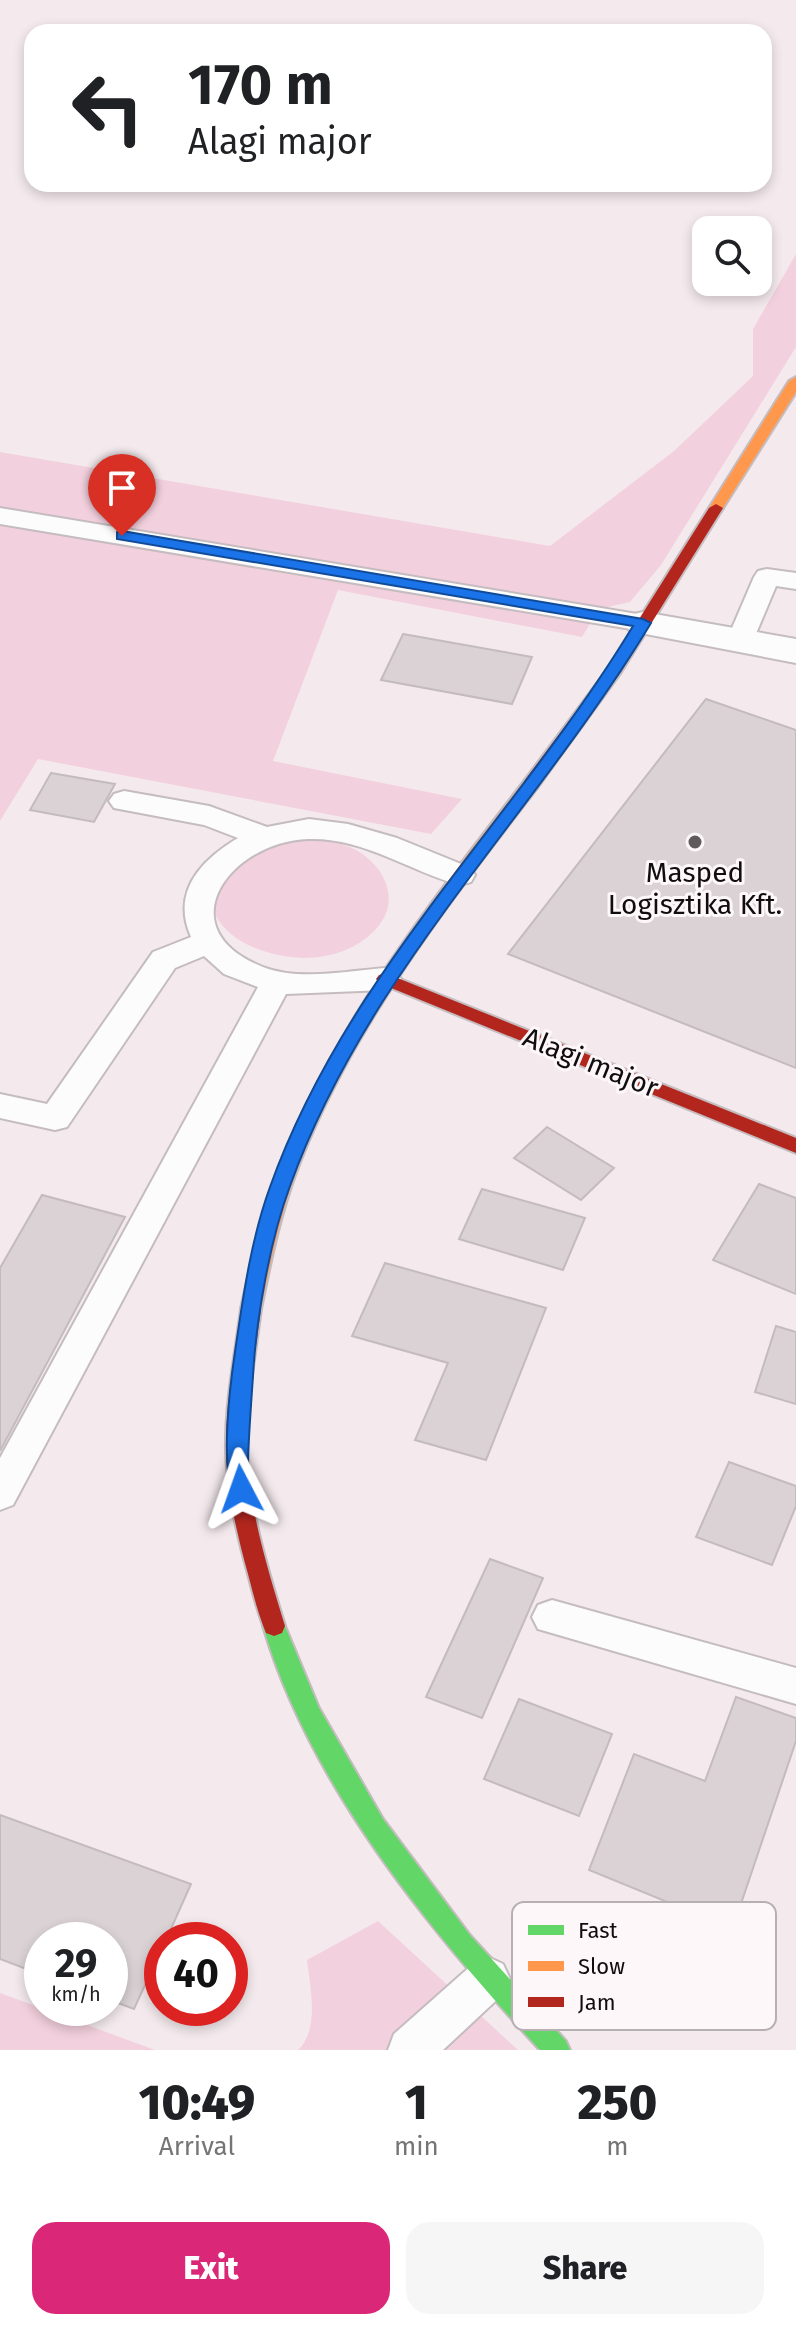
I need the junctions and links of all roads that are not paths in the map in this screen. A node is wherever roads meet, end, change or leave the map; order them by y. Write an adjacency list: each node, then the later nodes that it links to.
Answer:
1 (796, 381): 2 (street)
2 (787, 413): 5 (street)
3 (0, 516): 5 (lane)
4 (796, 581): 6 (lane)
5 (643, 623): 6 (street); 10 (street)
6 (740, 642): 7 (street)
7 (796, 651)
8 (124, 801): 9 (lane)
9 (263, 836): 10 (lane); 11 (lane)
10 (460, 875): 12 (street)
11 (208, 942): 13 (lane); 14 (lane)
12 (385, 979): 13 (lane); 15 (street, Alagi major); 19 (street)
13 (277, 981): 16 (lane)
14 (0, 1106)
15 (796, 1146)
16 (0, 1494)
17 (552, 1617): 18 (lane)
18 (796, 1686)
19 (488, 1979): 20 (street); 22 (lane)
20 (512, 2004)
21 (538, 2030): 23 (street)
22 (410, 2050)
23 (557, 2050)

